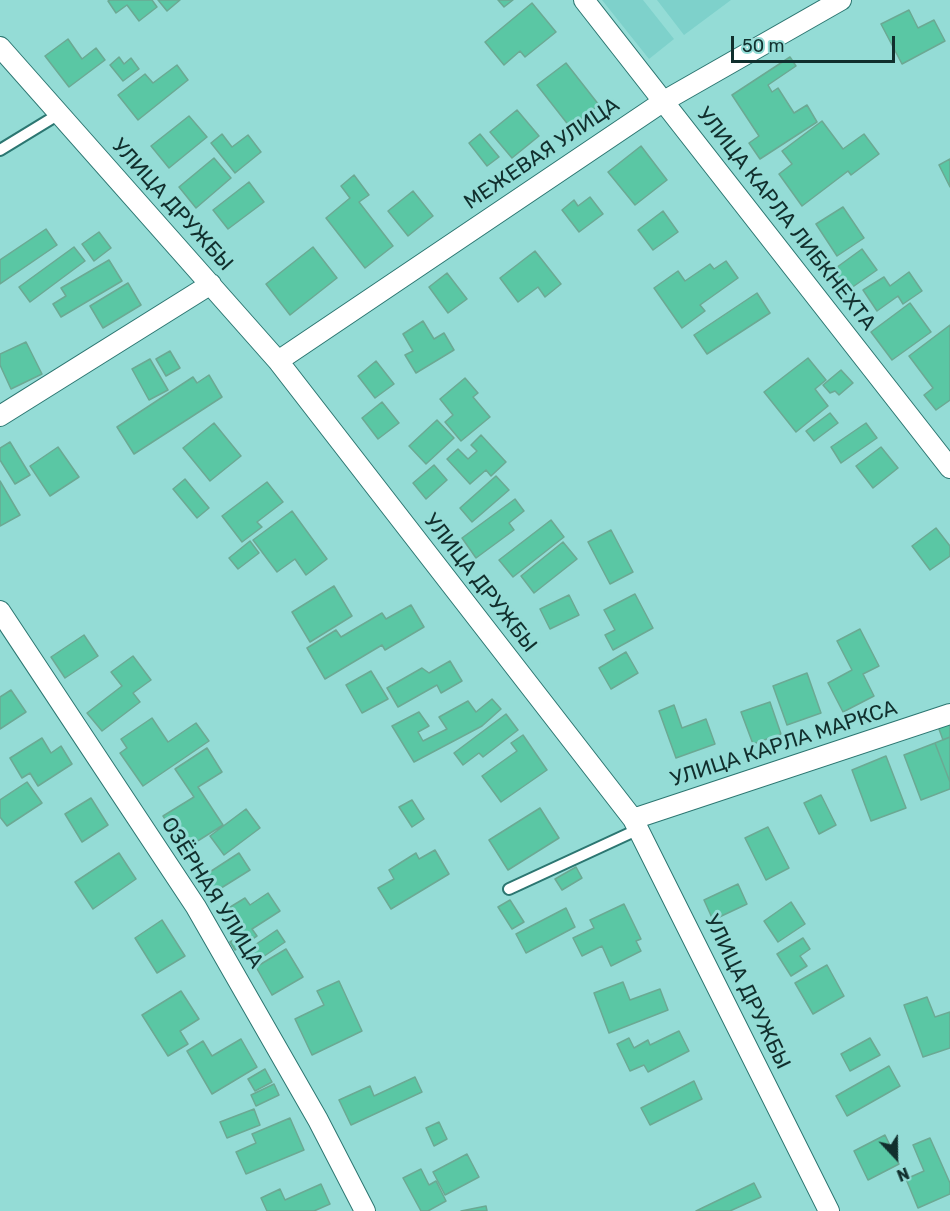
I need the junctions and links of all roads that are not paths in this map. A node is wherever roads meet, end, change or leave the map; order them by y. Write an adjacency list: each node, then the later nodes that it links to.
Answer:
1 (584, 0): 4 (street, УЛИЦА КАРЛА ЛИБКНЕХТА)
2 (841, 0): 4 (street, МЕЖЕВАЯ УЛИЦА)
3 (0, 47): 5 (street, УЛИЦА ДРУЖБЫ)
4 (664, 101): 8 (street, МЕЖЕВАЯ УЛИЦА); 10 (street, УЛИЦА КАРЛА ЛИБКНЕХТА)
5 (59, 114): 6 (lane); 7 (street, УЛИЦА ДРУЖБЫ)
6 (0, 150)
7 (211, 285): 8 (street, УЛИЦА ДРУЖБЫ); 9 (street)
8 (278, 361): 13 (street, УЛИЦА ДРУЖБЫ)
9 (0, 416)
10 (950, 468)
11 (0, 612): 15 (street, ОЗЁРНАЯ УЛИЦА)
12 (950, 714): 13 (street, УЛИЦА КАРЛА МАРКСА)
13 (636, 824): 14 (lane); 16 (street, УЛИЦА ДРУЖБЫ)
14 (508, 889)
15 (365, 1211)
16 (829, 1211)

